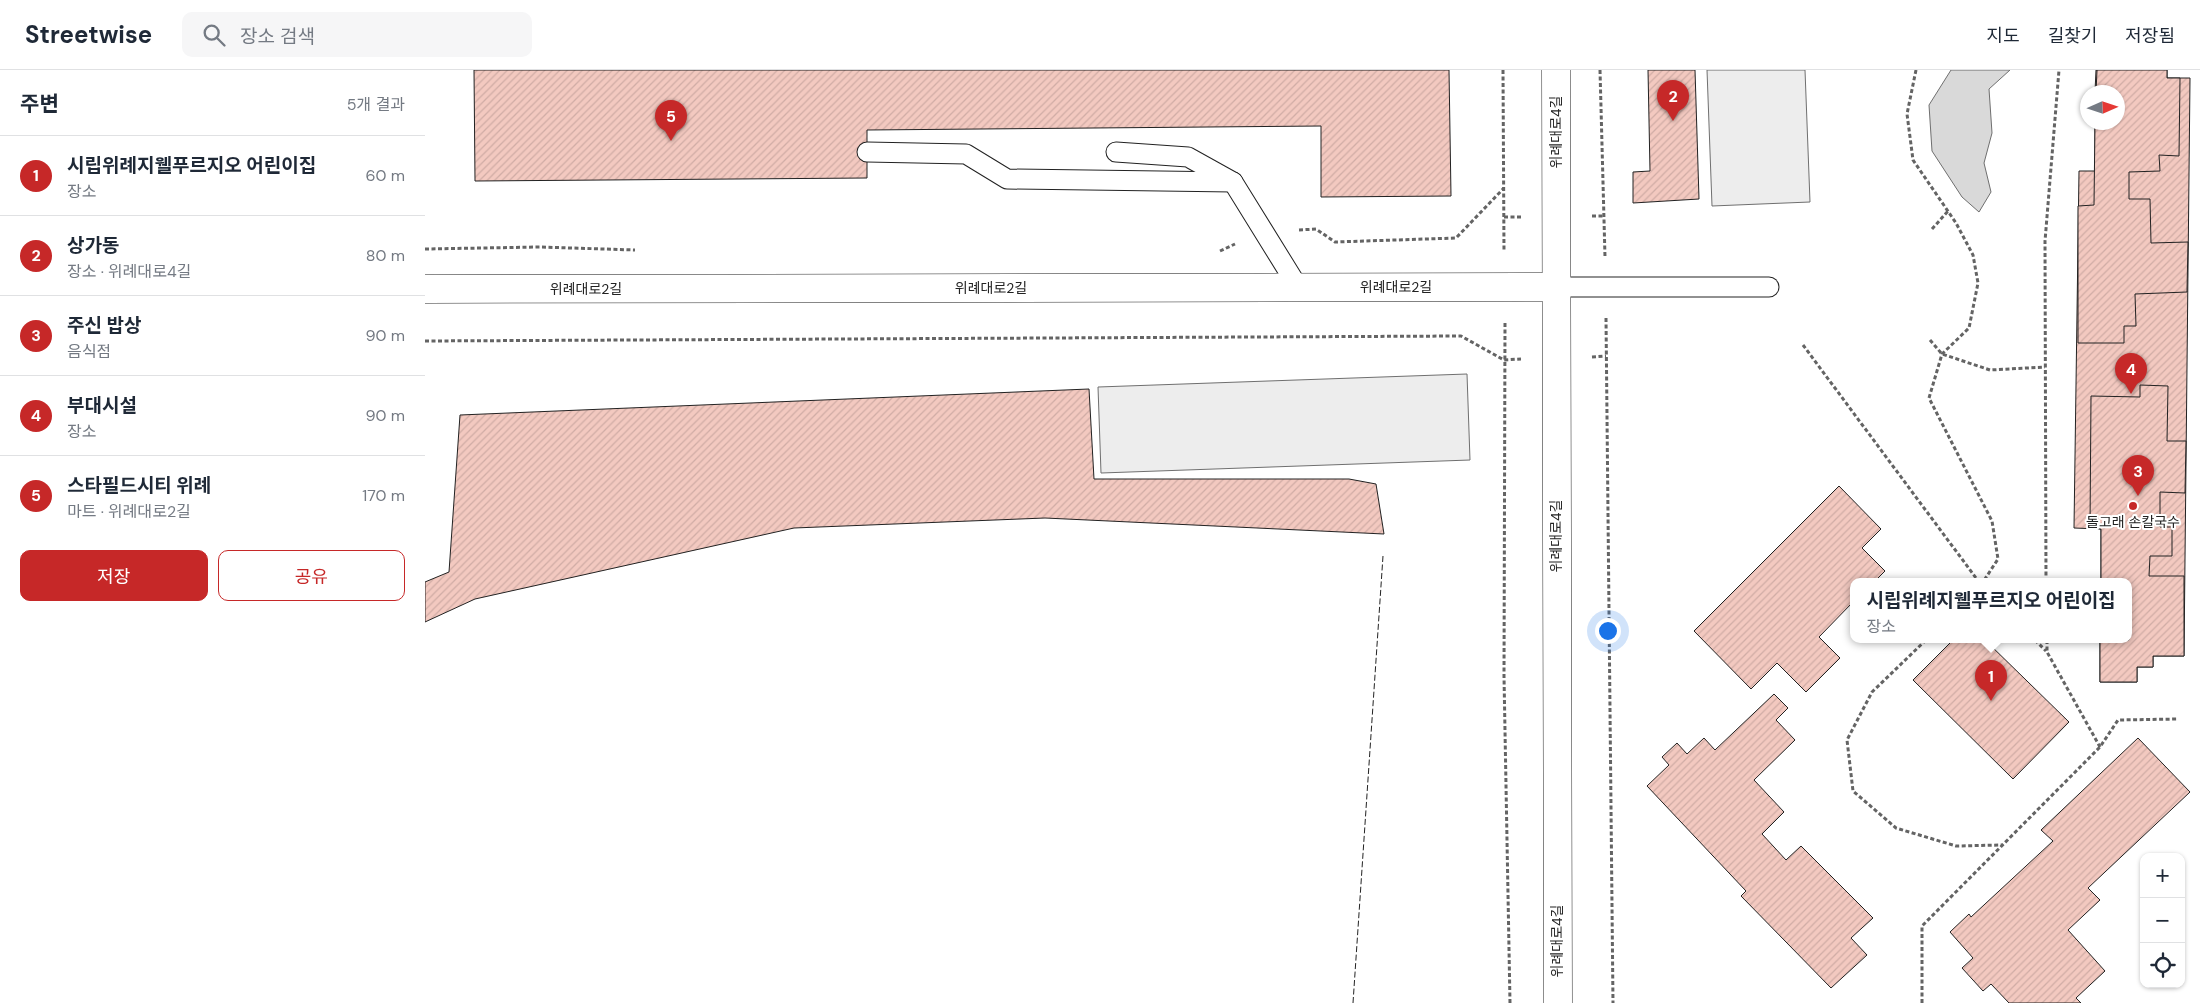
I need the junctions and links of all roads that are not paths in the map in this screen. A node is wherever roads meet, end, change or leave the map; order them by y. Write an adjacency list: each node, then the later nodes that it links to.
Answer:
1 (1556, 70): 5 (street, 위례대로4길)
2 (867, 152): 4 (lane)
3 (1116, 152): 4 (lane)
4 (1233, 182): 7 (lane)
5 (1556, 287): 6 (lane); 7 (street, 위례대로2길); 9 (street, 위례대로4길)
6 (1769, 287)
7 (1298, 288): 8 (street, 위례대로2길)
8 (425, 289)
9 (1558, 1003)

